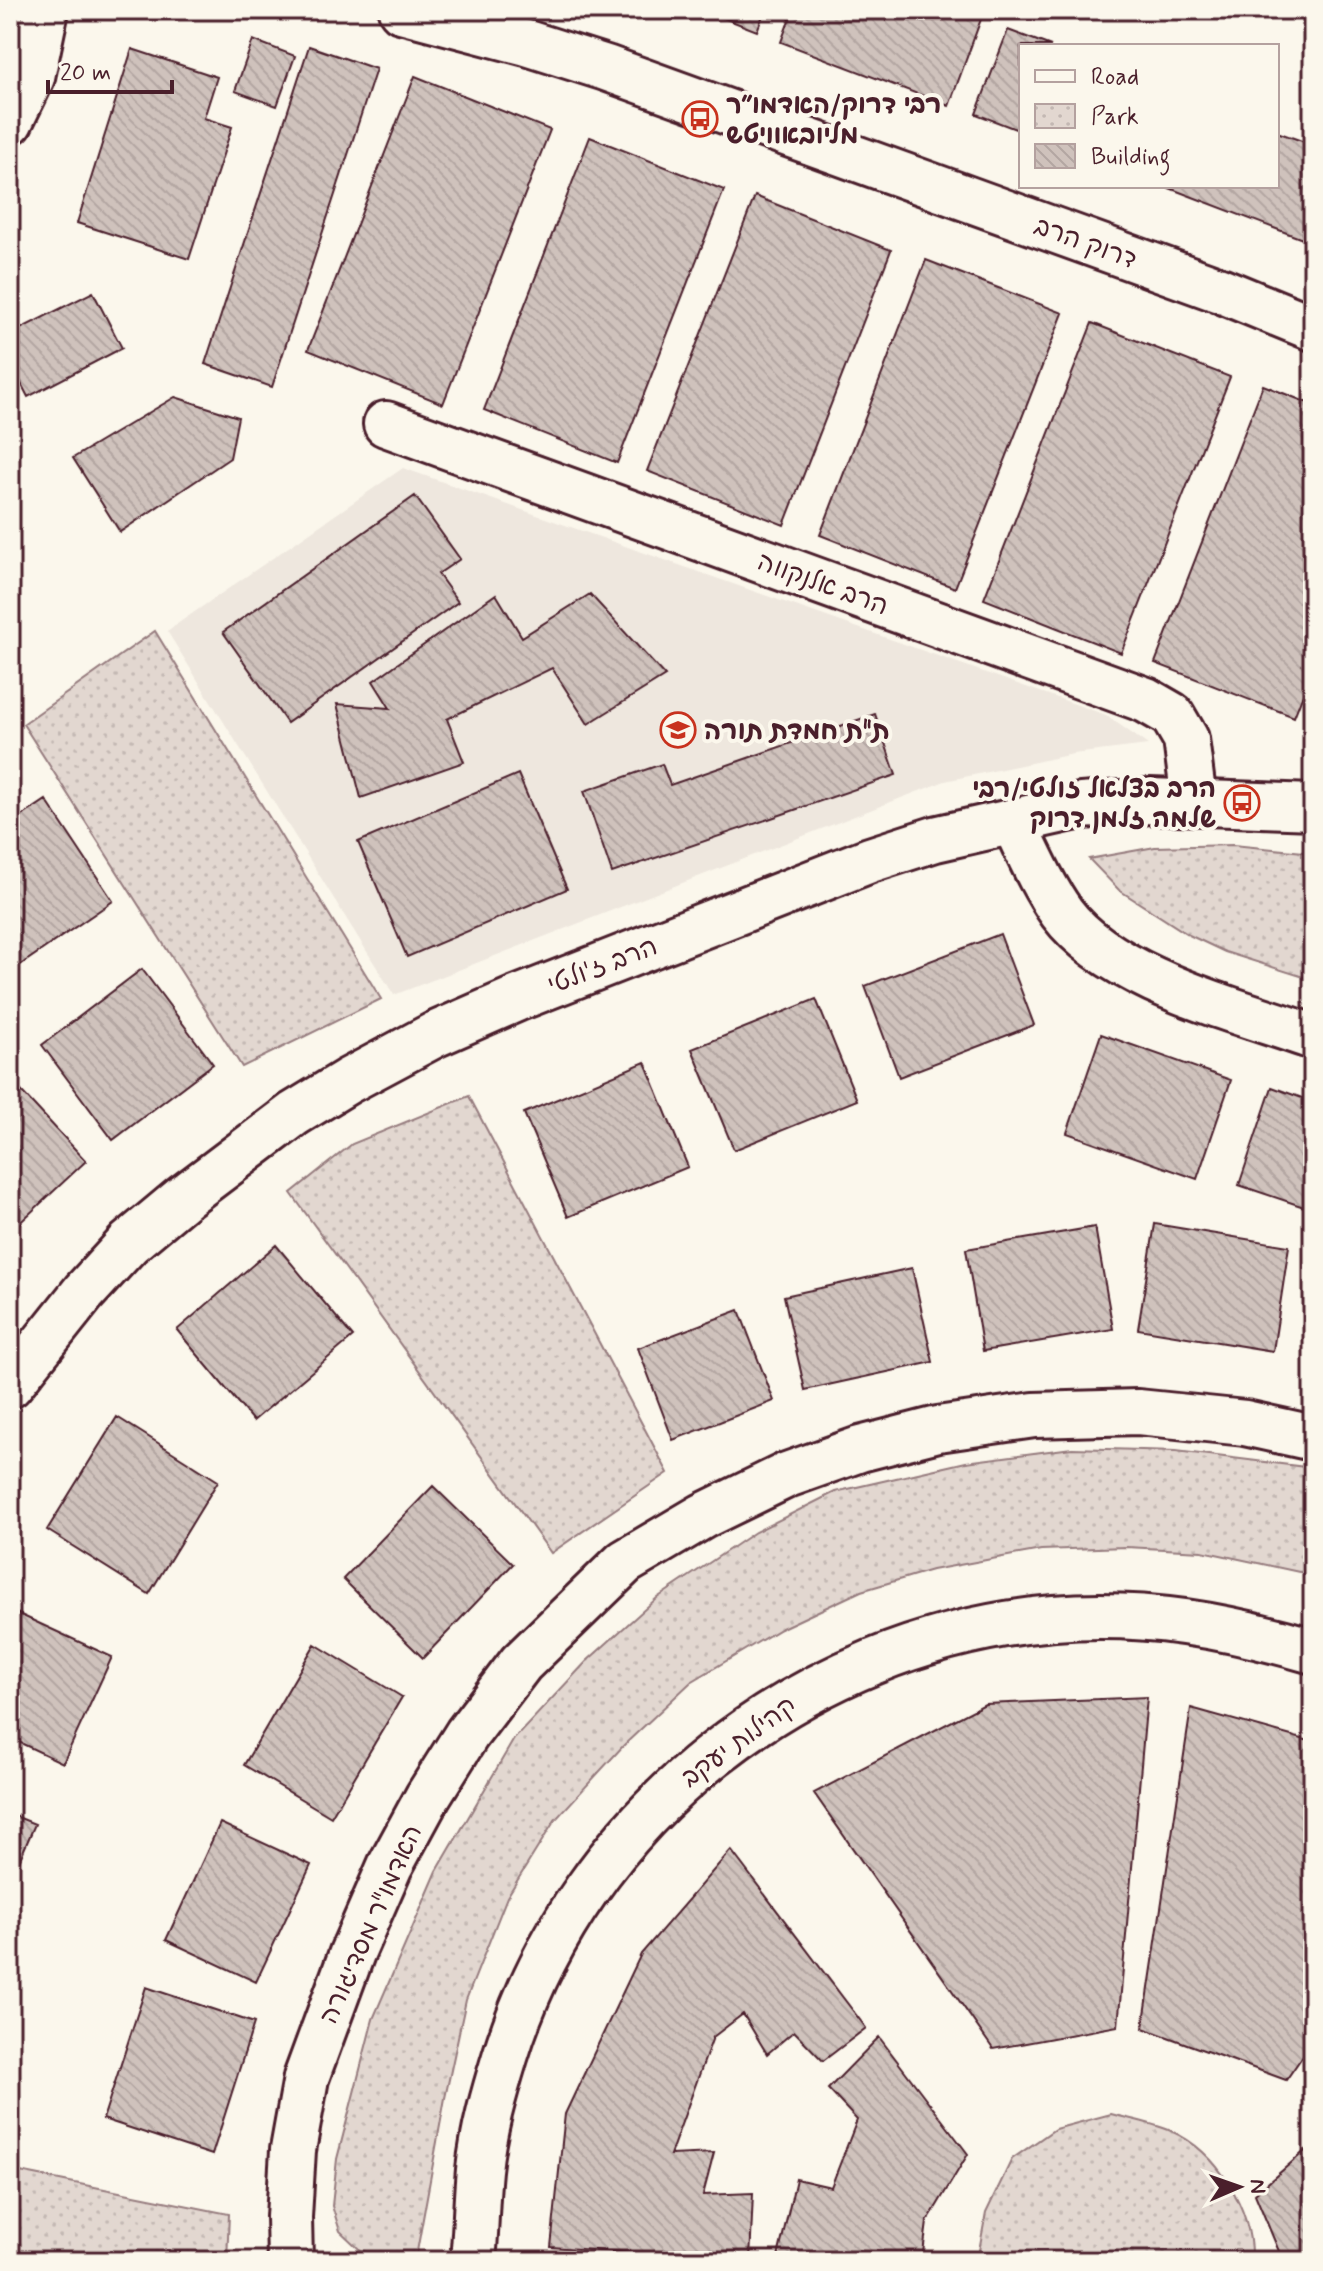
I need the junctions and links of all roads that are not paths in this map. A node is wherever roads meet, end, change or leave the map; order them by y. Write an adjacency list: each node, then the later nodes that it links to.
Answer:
1 (46, 10): 3 (street)
2 (401, 10): 4 (street, דרוק הרב)
3 (10, 122)
4 (1313, 328)
5 (386, 424): 6 (street, הרב אלנקווה)
6 (1194, 801): 7 (street, הרב ז'ולטי); 8 (street, הרב ז'ולטי)
7 (1313, 807)
8 (1013, 821): 9 (street); 10 (street, הרב ז'ולטי)
9 (1313, 1037)
10 (10, 1385)
11 (1313, 1438): 13 (street, האדמו"ר מסדיגורה)
12 (1313, 1651): 14 (street, קהילות יעקב)
13 (290, 2261)
14 (473, 2261)

